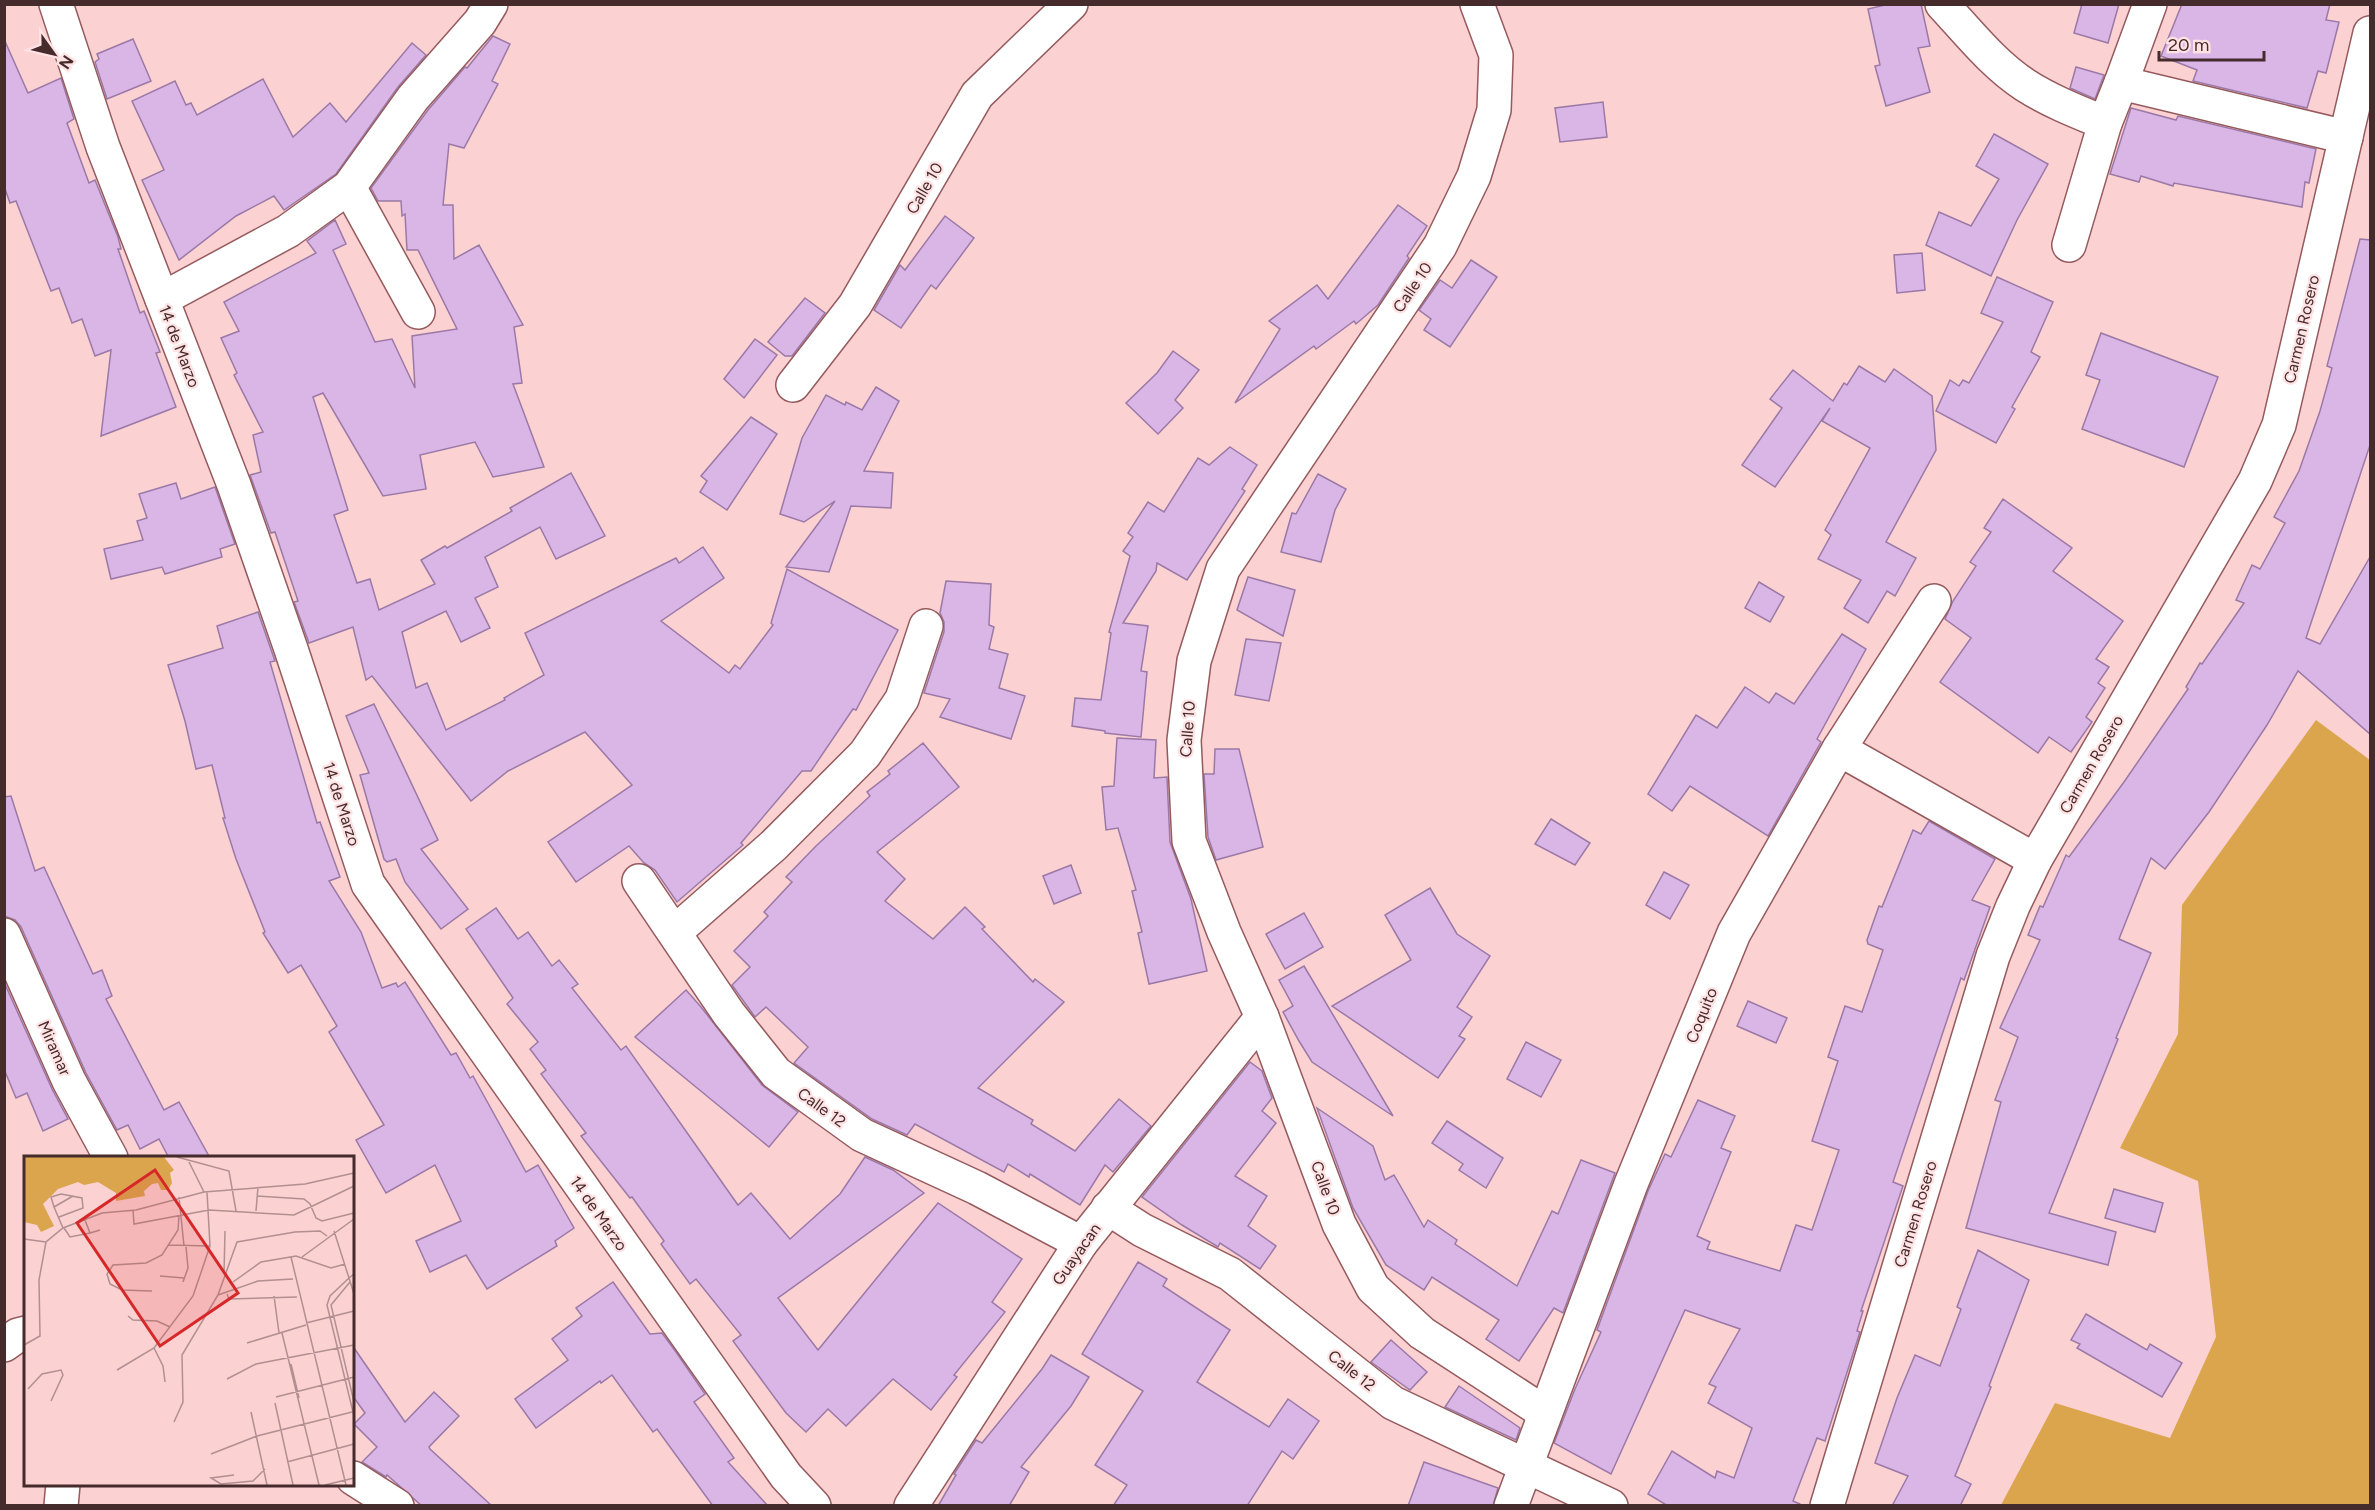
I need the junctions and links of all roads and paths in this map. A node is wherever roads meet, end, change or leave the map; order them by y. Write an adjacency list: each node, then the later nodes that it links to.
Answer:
1 (56, 4): 13 (street, 14 de Marzo)
2 (491, 4): 11 (street)
3 (1071, 4): 15 (street, Calle 10)
4 (1477, 4): 23 (street, Calle 10)
5 (1942, 4): 9 (street)
6 (2150, 4): 8 (street)
7 (2370, 33): 10 (street, Carmen Rosero)
8 (2121, 83): 9 (street); 10 (street)
9 (2105, 123): 12 (street)
10 (2346, 137): 19 (street, Carmen Rosero)
11 (349, 187): 13 (street); 14 (street)
12 (2069, 245)
13 (162, 299): 37 (street, 14 de Marzo)
14 (418, 312)
15 (793, 385)
16 (1934, 601): 18 (street, Coquito)
17 (926, 626): 21 (street)
18 (1839, 749): 19 (street); 29 (street, Coquito)
19 (2036, 860): 41 (street, Carmen Rosero)
20 (639, 881): 21 (street, Calle 12)
21 (675, 932): 26 (street, Calle 12)
22 (4, 935): 24 (street, Miramar)
23 (1262, 1017): 25 (street, Guayacan); 29 (street, Calle 10)
24 (110, 1156)
25 (1108, 1208): 26 (street, Guayacan); 30 (street, Calle 12)
26 (1080, 1243): 38 (street, Guayacan)
27 (24, 1334): 28 (street)
28 (4, 1345)
29 (1545, 1413): 30 (street, Coquito)
30 (1526, 1466): 39 (street, Coquito); 40 (street, Calle 12)
31 (354, 1478): 36 (street)
32 (354, 1479): 35 (street)
33 (63, 1486): 34 (street)
34 (61, 1506)
35 (372, 1506)
36 (397, 1506)
37 (814, 1506)
38 (911, 1506)
39 (1511, 1506)
40 (1611, 1506)
41 (1827, 1506)

